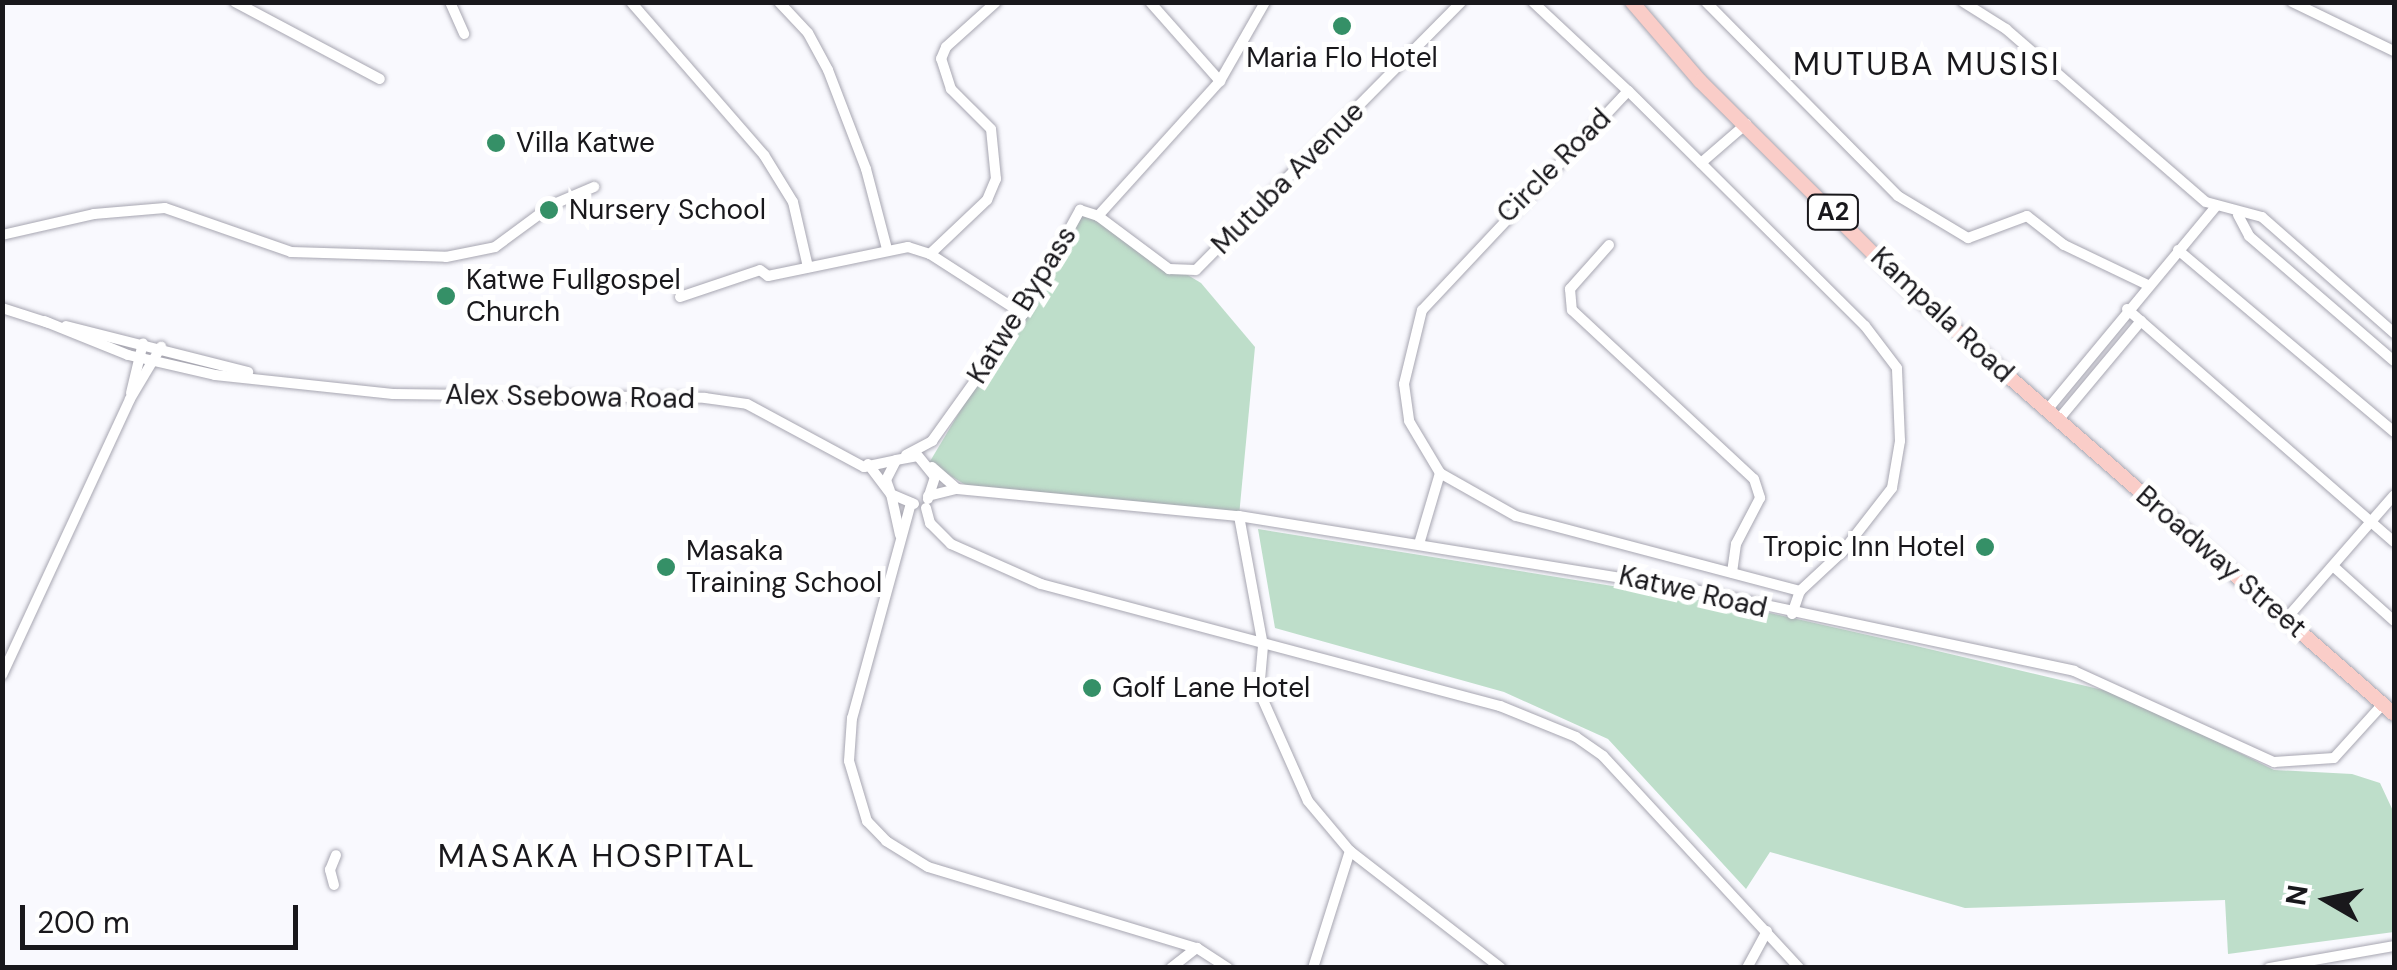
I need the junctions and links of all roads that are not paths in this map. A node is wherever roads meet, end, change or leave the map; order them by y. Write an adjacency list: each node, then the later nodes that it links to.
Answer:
1 (234, 2): 16 (street)
2 (450, 2): 14 (street)
3 (631, 2): 30 (street)
4 (779, 2): 27 (street)
5 (996, 2): 29 (street)
6 (1150, 2): 17 (street)
7 (1265, 2): 17 (street, Katwe Bypass)
8 (1461, 2): 24 (street, Mutuba Avenue)
9 (1534, 2): 18 (street)
10 (1632, 2): 19 (main road, Kampala Road / A2)
11 (1706, 2): 31 (street)
12 (1963, 2): 22 (street)
13 (2292, 2): 15 (street)
14 (464, 34)
15 (2394, 51)
16 (380, 79)
17 (1220, 81): 24 (street, Katwe Bypass)
18 (1628, 92): 20 (street, Circle Road); 52 (street, Circle Road)
19 (1746, 124): 20 (street); 46 (main road, Kampala Road / A2)
20 (1702, 163): 67 (street, Circle Road)
21 (594, 187): 25 (street)
22 (2215, 208): 23 (street); 28 (street)
23 (2238, 215): 38 (street); 42 (street)
24 (1098, 216): 35 (street, Katwe Bypass)
25 (2, 235)
26 (1609, 244): 66 (street)
27 (887, 249): 29 (street); 30 (street)
28 (2178, 250): 31 (street); 47 (street)
29 (930, 254): 35 (street)
30 (808, 267): 32 (street)
31 (2148, 285): 34 (street)
32 (680, 297)
33 (2, 308): 37 (street, Alex Ssebowa Road)
34 (2127, 309): 36 (street); 46 (street)
35 (1023, 314): 48 (street, Katwe Bypass)
36 (2141, 321): 46 (street); 61 (street)
37 (44, 322): 39 (street, Alex Ssebowa Road); 41 (street, Alex Ssebowa Road)
38 (2394, 333)
39 (143, 343): 40 (street, Alex Ssebowa Road); 41 (street)
40 (161, 347): 43 (street); 44 (street, Alex Ssebowa Road)
41 (138, 358): 43 (street, Alex Ssebowa Road); 45 (street)
42 (2394, 361)
43 (156, 362): 44 (street, Alex Ssebowa Road); 45 (street)
44 (256, 376): 50 (street, Alex Ssebowa Road)
45 (130, 399): 72 (street)
46 (2053, 415): 69 (main road, Broadway Street / A2)
47 (2394, 432)
48 (932, 441): 49 (street, Katwe Bypass); 51 (street, Katwe Bypass)
49 (901, 458): 50 (street); 51 (street); 54 (street)
50 (868, 464): 54 (street)
51 (930, 465): 53 (street); 56 (street)
52 (1440, 473): 64 (street); 66 (street, Circle Road)
53 (957, 489): 56 (street, Katwe Road); 59 (street, Katwe Road)
54 (891, 492): 57 (street); 62 (street)
55 (2394, 495): 58 (street)
56 (927, 502): 57 (street); 71 (street)
57 (911, 504): 62 (street)
58 (2384, 508): 60 (street); 61 (street)
59 (1239, 516): 64 (street, Katwe Road); 71 (street)
60 (2394, 517)
61 (2372, 522): 63 (street); 65 (street)
62 (900, 536): 79 (street)
63 (2394, 542)
64 (1419, 544): 68 (street, Katwe Road)
65 (2332, 566): 69 (street); 70 (street)
66 (1732, 573): 67 (street, Circle Road)
67 (1800, 591): 68 (street, Circle Road)
68 (1792, 614): 73 (street, Katwe Road)
69 (2286, 619): 73 (main road, Broadway Street / A2)
70 (2394, 621)
71 (1263, 646): 74 (street); 77 (street)
72 (2, 675)
73 (2389, 709)
74 (1350, 851): 84 (street); 85 (street)
75 (336, 855): 76 (street)
76 (334, 886)
77 (1767, 931): 86 (street); 87 (street)
78 (2394, 946): 80 (street)
79 (1197, 948): 82 (street); 83 (street)
80 (2327, 963): 81 (street)
81 (2277, 967)
82 (1172, 968)
83 (1228, 968)
84 (1312, 968)
85 (1502, 968)
86 (1747, 968)
87 (1799, 968)

